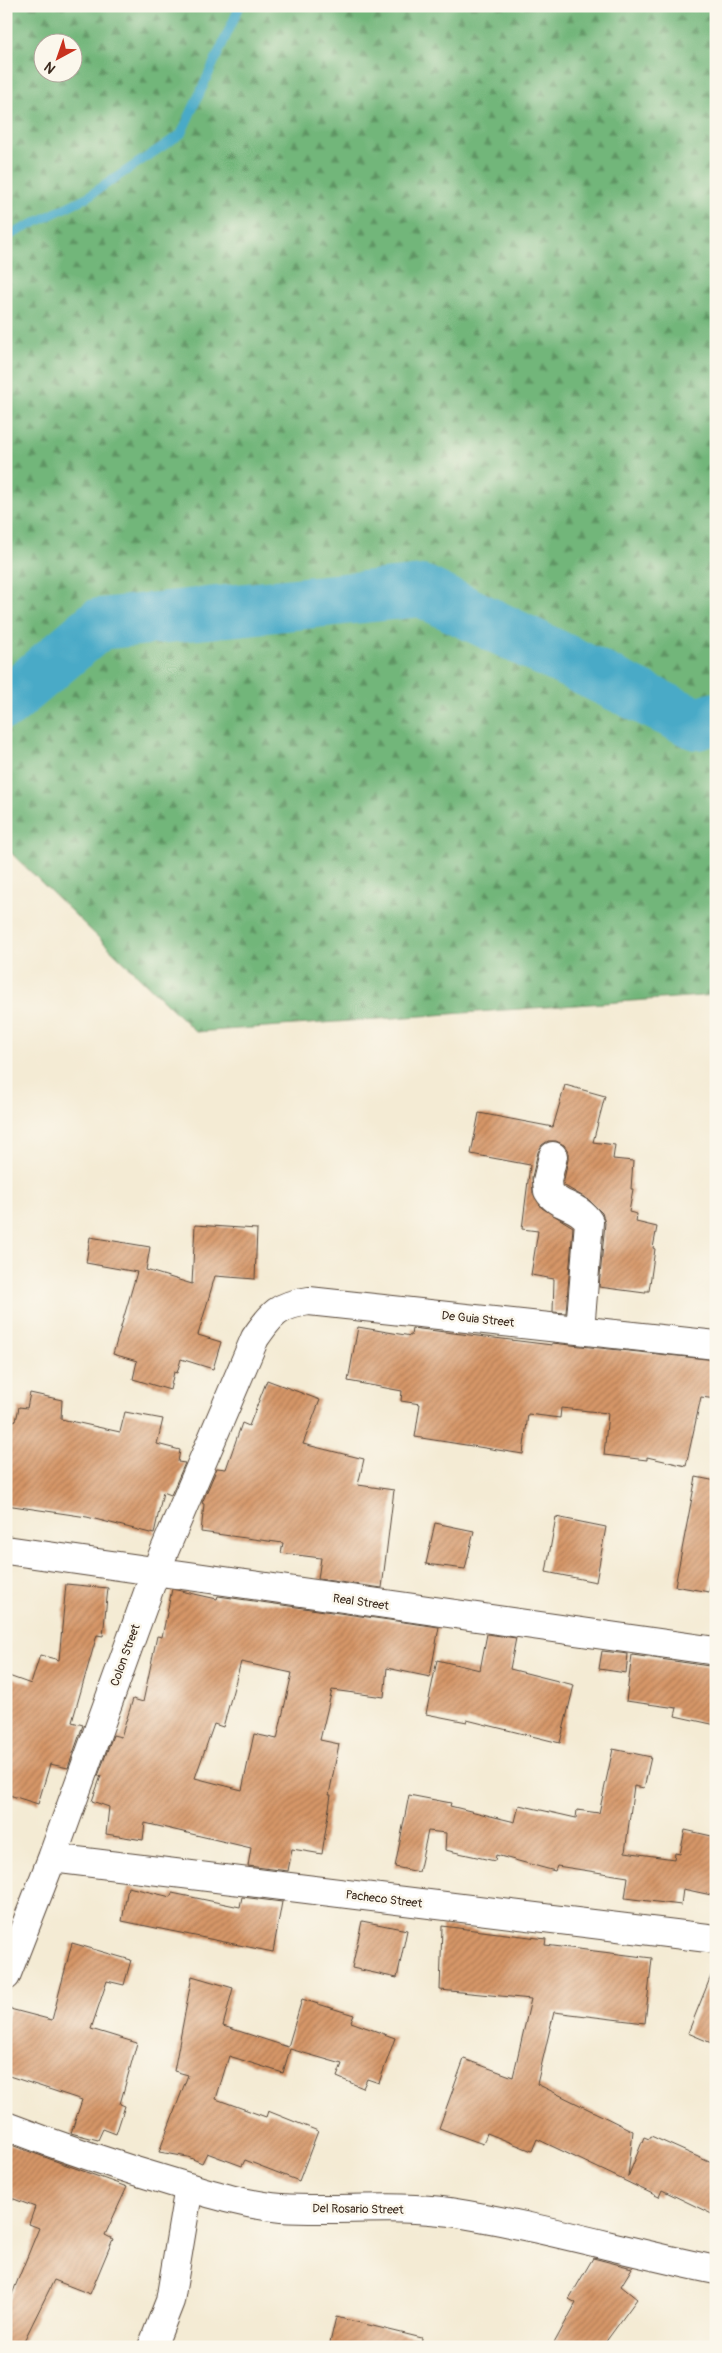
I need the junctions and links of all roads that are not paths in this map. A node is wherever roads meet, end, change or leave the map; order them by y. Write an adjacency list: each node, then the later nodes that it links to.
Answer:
1 (553, 1156): 2 (street)
2 (580, 1330): 3 (street, De Guia Street); 4 (street, De Guia Street)
3 (255, 1338): 6 (street, Colon Street)
4 (716, 1346)
5 (6, 1550): 6 (street, Real Street)
6 (155, 1573): 7 (street, Real Street); 8 (street, Colon Street)
7 (716, 1651)
8 (52, 1858): 9 (street, Pacheco Street); 10 (street, Colon Street)
9 (716, 1939)
10 (6, 1976)
11 (6, 2126): 12 (street, Del Rosario Street)
12 (190, 2187): 13 (street, Del Rosario Street); 14 (street)
13 (716, 2270)
14 (152, 2347)

